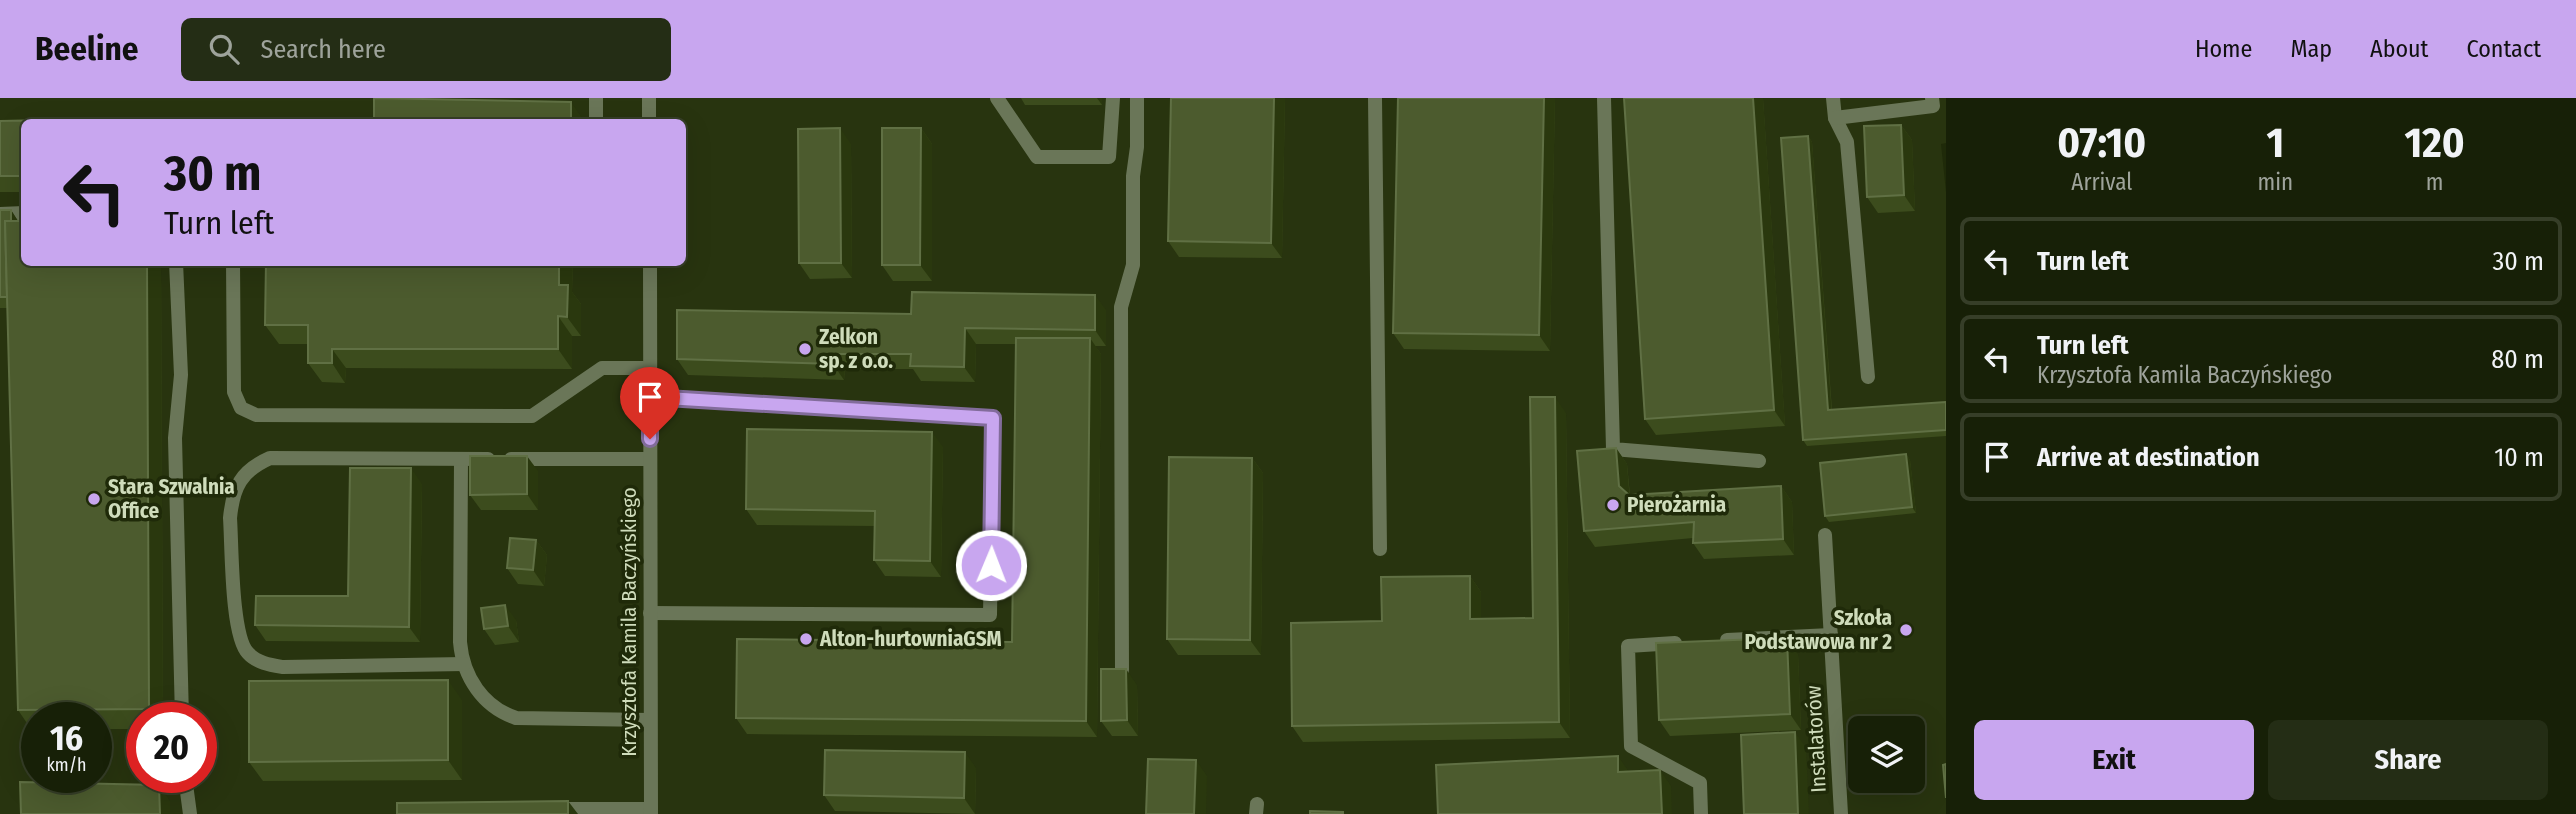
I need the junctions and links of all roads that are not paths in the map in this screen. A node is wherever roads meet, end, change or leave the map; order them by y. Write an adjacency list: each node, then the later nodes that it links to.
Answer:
1 (596, 98): 11 (street)
2 (649, 98): 12 (street)
3 (997, 98): 4 (street)
4 (1113, 98)
5 (1137, 98): 29 (street)
6 (1375, 98): 25 (street)
7 (1604, 98): 23 (street)
8 (1833, 98): 10 (street)
9 (1932, 98): 10 (street)
10 (1835, 118): 19 (street)
11 (596, 119)
12 (649, 119)
13 (21, 213): 14 (street)
14 (0, 214)
15 (176, 266): 30 (street)
16 (233, 266): 18 (street)
17 (650, 266): 18 (street, Krzysztofa Kamila Baczyńskiego)
18 (650, 368): 20 (street, Krzysztofa Kamila Baczyńskiego)
19 (1868, 377)
20 (650, 397): 22 (street, Krzysztofa Kamila Baczyńskiego); 26 (street)
21 (461, 459): 22 (street); 28 (street); 28 (street)
22 (650, 459): 26 (street, Krzysztofa Kamila Baczyńskiego)
23 (1759, 461)
24 (1825, 536): 27 (street, Instalatorów)
25 (1380, 549)
26 (650, 613): 31 (street, Krzysztofa Kamila Baczyńskiego)
27 (1831, 635): 37 (street); 38 (street, Instalatorów)
28 (464, 664): 31 (street)
29 (1122, 670)
30 (182, 702)
31 (650, 720): 35 (street, Krzysztofa Kamila Baczyńskiego)
32 (187, 793): 36 (street)
33 (537, 809): 34 (street)
34 (593, 811): 35 (street)
35 (651, 811)
36 (190, 814)
37 (1701, 814)
38 (1841, 814)

